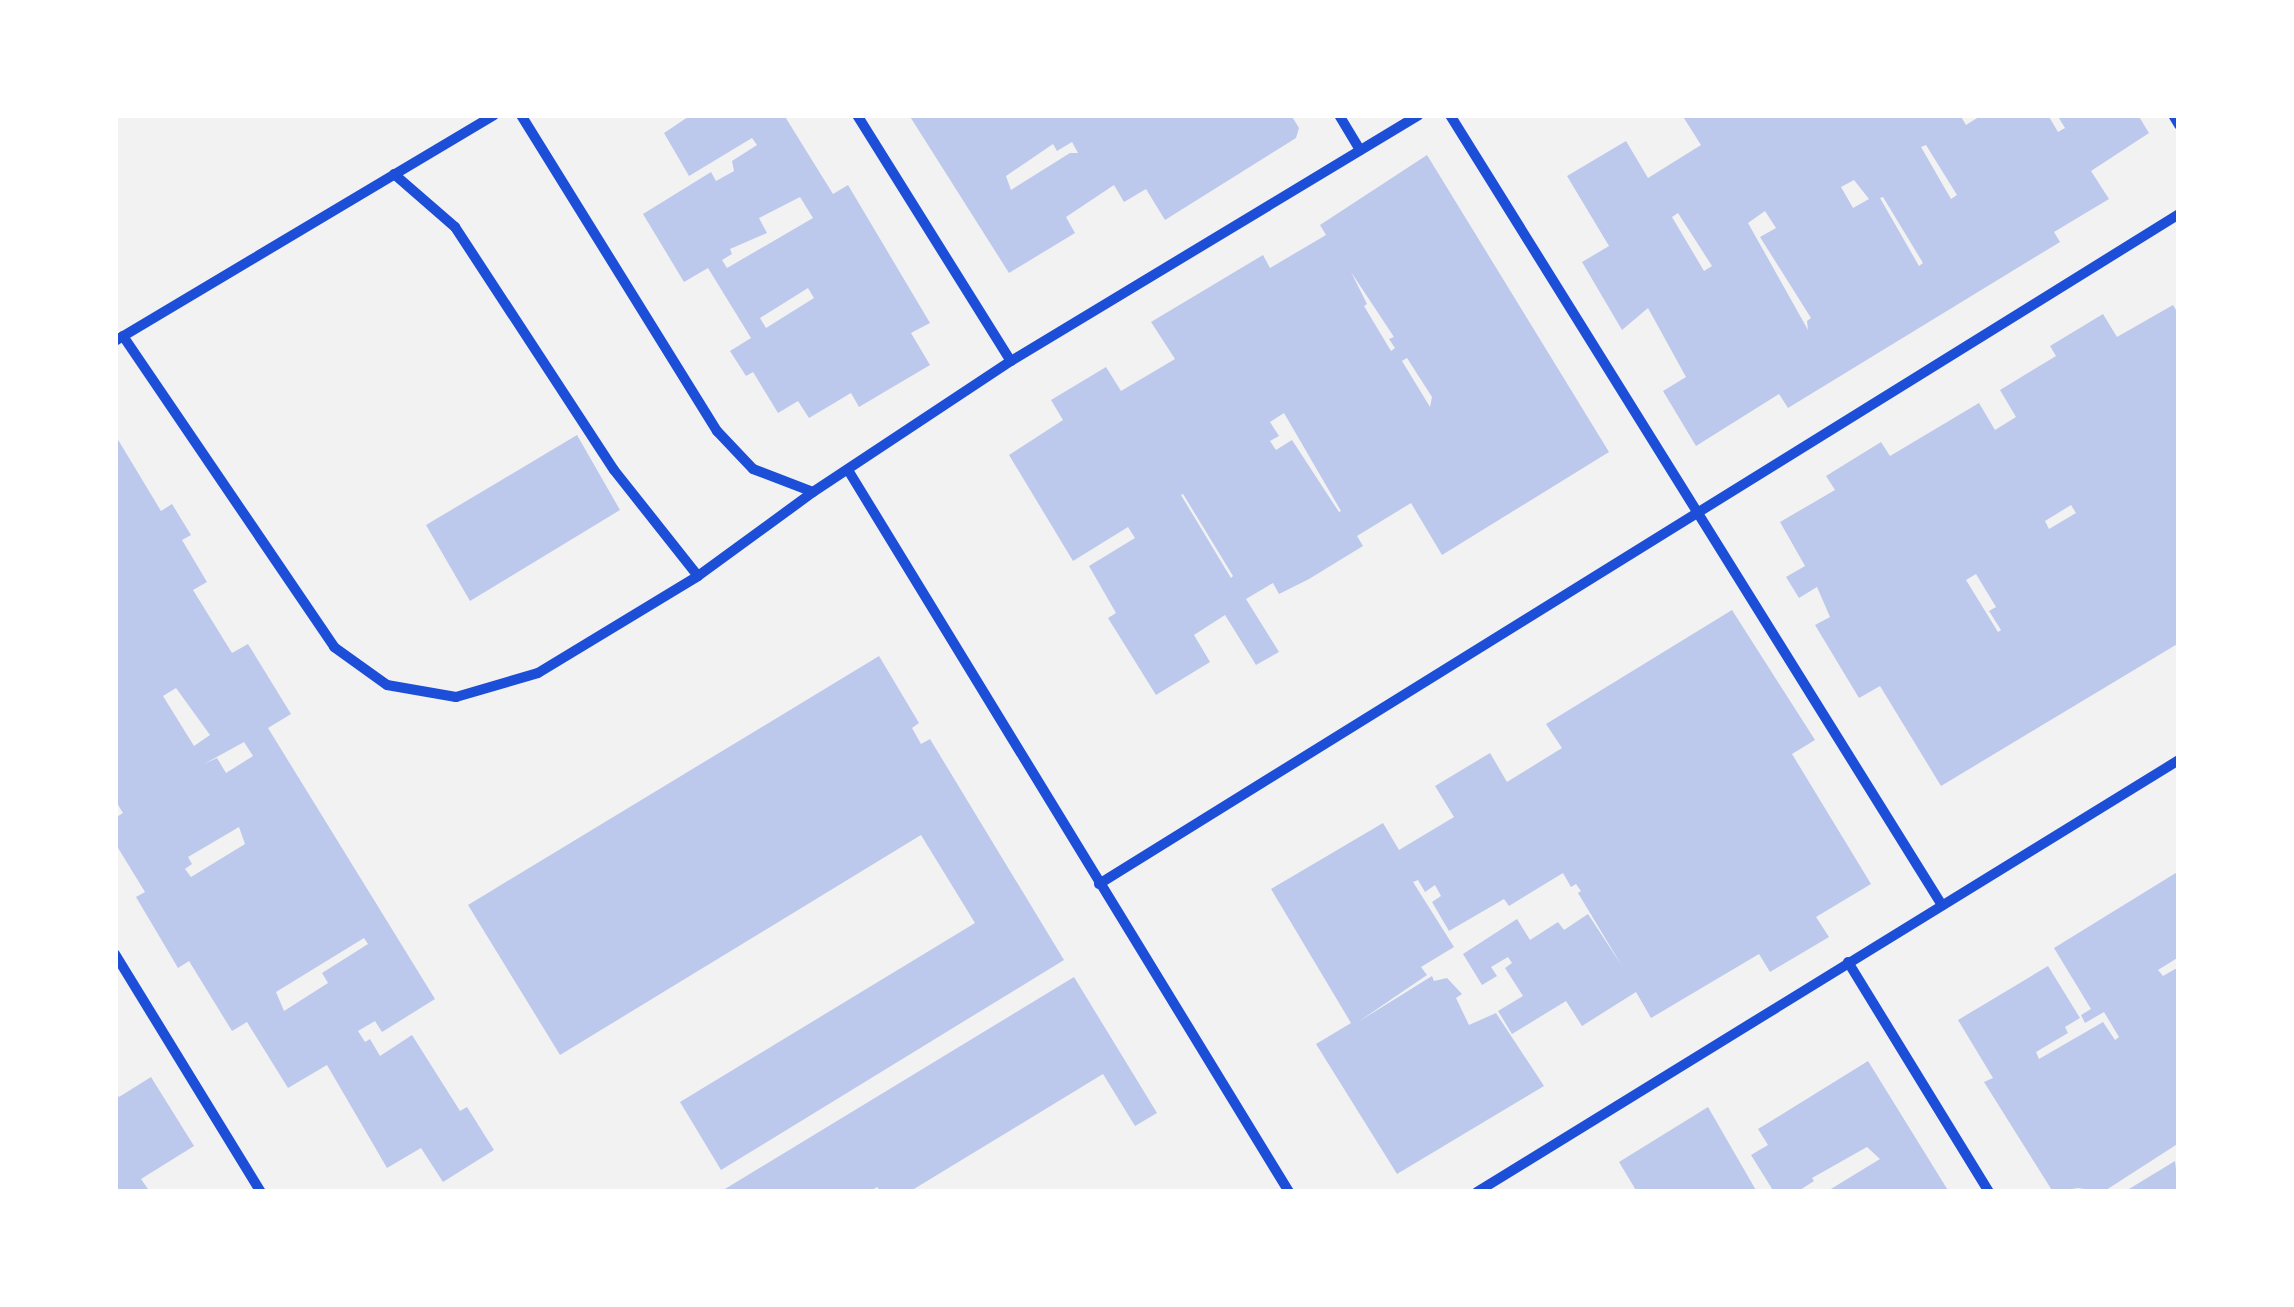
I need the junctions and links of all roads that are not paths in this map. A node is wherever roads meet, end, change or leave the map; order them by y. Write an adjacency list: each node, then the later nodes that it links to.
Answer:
1 (494, 115): 10 (street)
2 (521, 115): 15 (street)
3 (857, 115): 13 (street)
4 (1338, 115): 9 (street)
5 (1418, 115): 9 (street)
6 (1450, 115): 16 (street)
7 (2173, 115): 8 (street)
8 (2179, 125)
9 (1360, 150): 13 (street)
10 (394, 174): 12 (street); 17 (street)
11 (2179, 214): 16 (street)
12 (119, 339): 17 (street)
13 (1012, 361): 14 (street)
14 (848, 470): 15 (street); 19 (street)
15 (814, 492): 17 (street)
16 (1695, 513): 19 (street); 20 (street)
17 (698, 576)
18 (2179, 760): 20 (street)
19 (1099, 884): 25 (street)
20 (1942, 905): 22 (street)
21 (115, 954): 24 (street)
22 (1848, 962): 23 (street); 27 (street)
23 (1499, 1188): 26 (street)
24 (260, 1192)
25 (1289, 1192)
26 (1477, 1192)
27 (1989, 1192)

